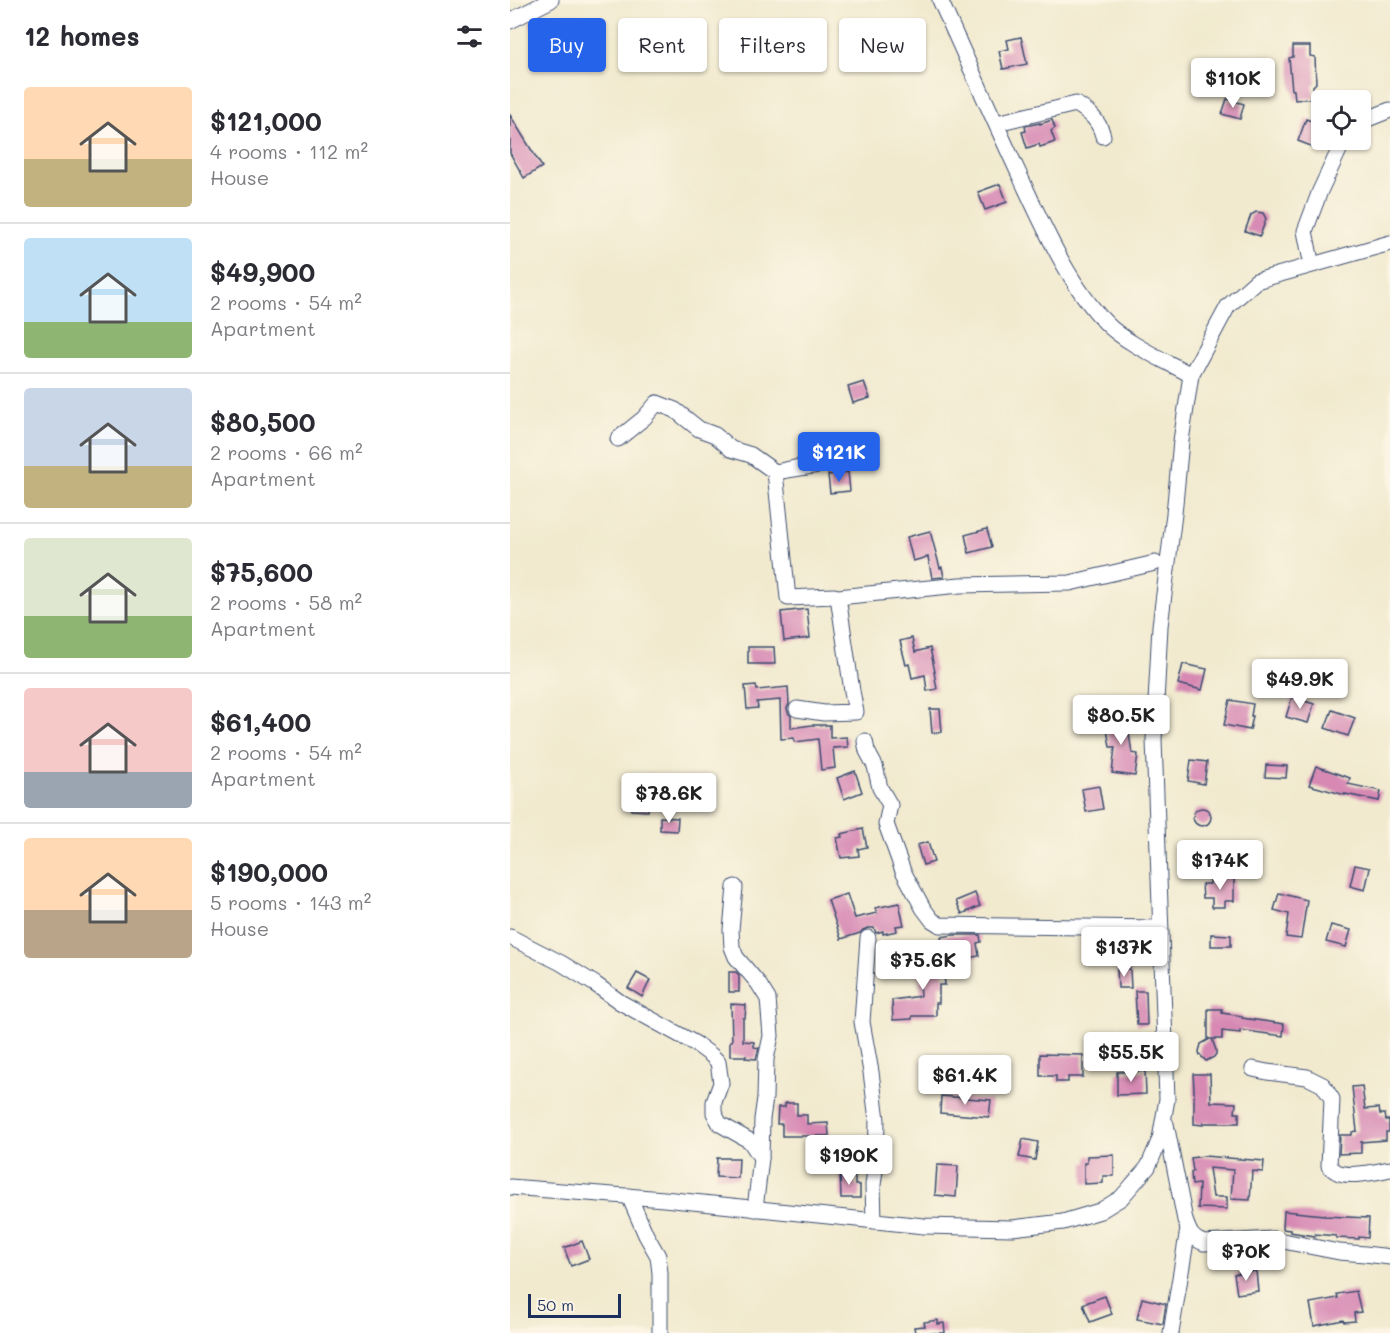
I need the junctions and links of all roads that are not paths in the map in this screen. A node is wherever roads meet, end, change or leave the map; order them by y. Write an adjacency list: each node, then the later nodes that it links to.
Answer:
1 (551, 0): 3 (street)
2 (940, 0): 11 (street)
3 (510, 21)
4 (1390, 110): 5 (street)
5 (1371, 118)
6 (1001, 122): 7 (street)
7 (1102, 136)
8 (1339, 150): 10 (street)
9 (1390, 243): 11 (street)
10 (1310, 256)
11 (1191, 375): 18 (street)
12 (618, 439): 14 (street)
13 (1155, 562): 15 (street)
14 (834, 596)
15 (797, 709)
16 (865, 741): 18 (street)
17 (735, 887): 23 (street)
18 (1160, 928): 22 (street)
19 (510, 937): 23 (street)
20 (868, 938): 28 (street)
21 (1253, 1069): 24 (street)
22 (1164, 1116): 28 (street); 29 (street)
23 (761, 1158): 27 (street)
24 (1390, 1169)
25 (510, 1187): 26 (street)
26 (629, 1196): 27 (street); 31 (street)
27 (755, 1209): 28 (street)
28 (874, 1221)
29 (1188, 1229): 30 (street); 32 (street)
30 (1390, 1257)
31 (660, 1333)
32 (1171, 1333)

